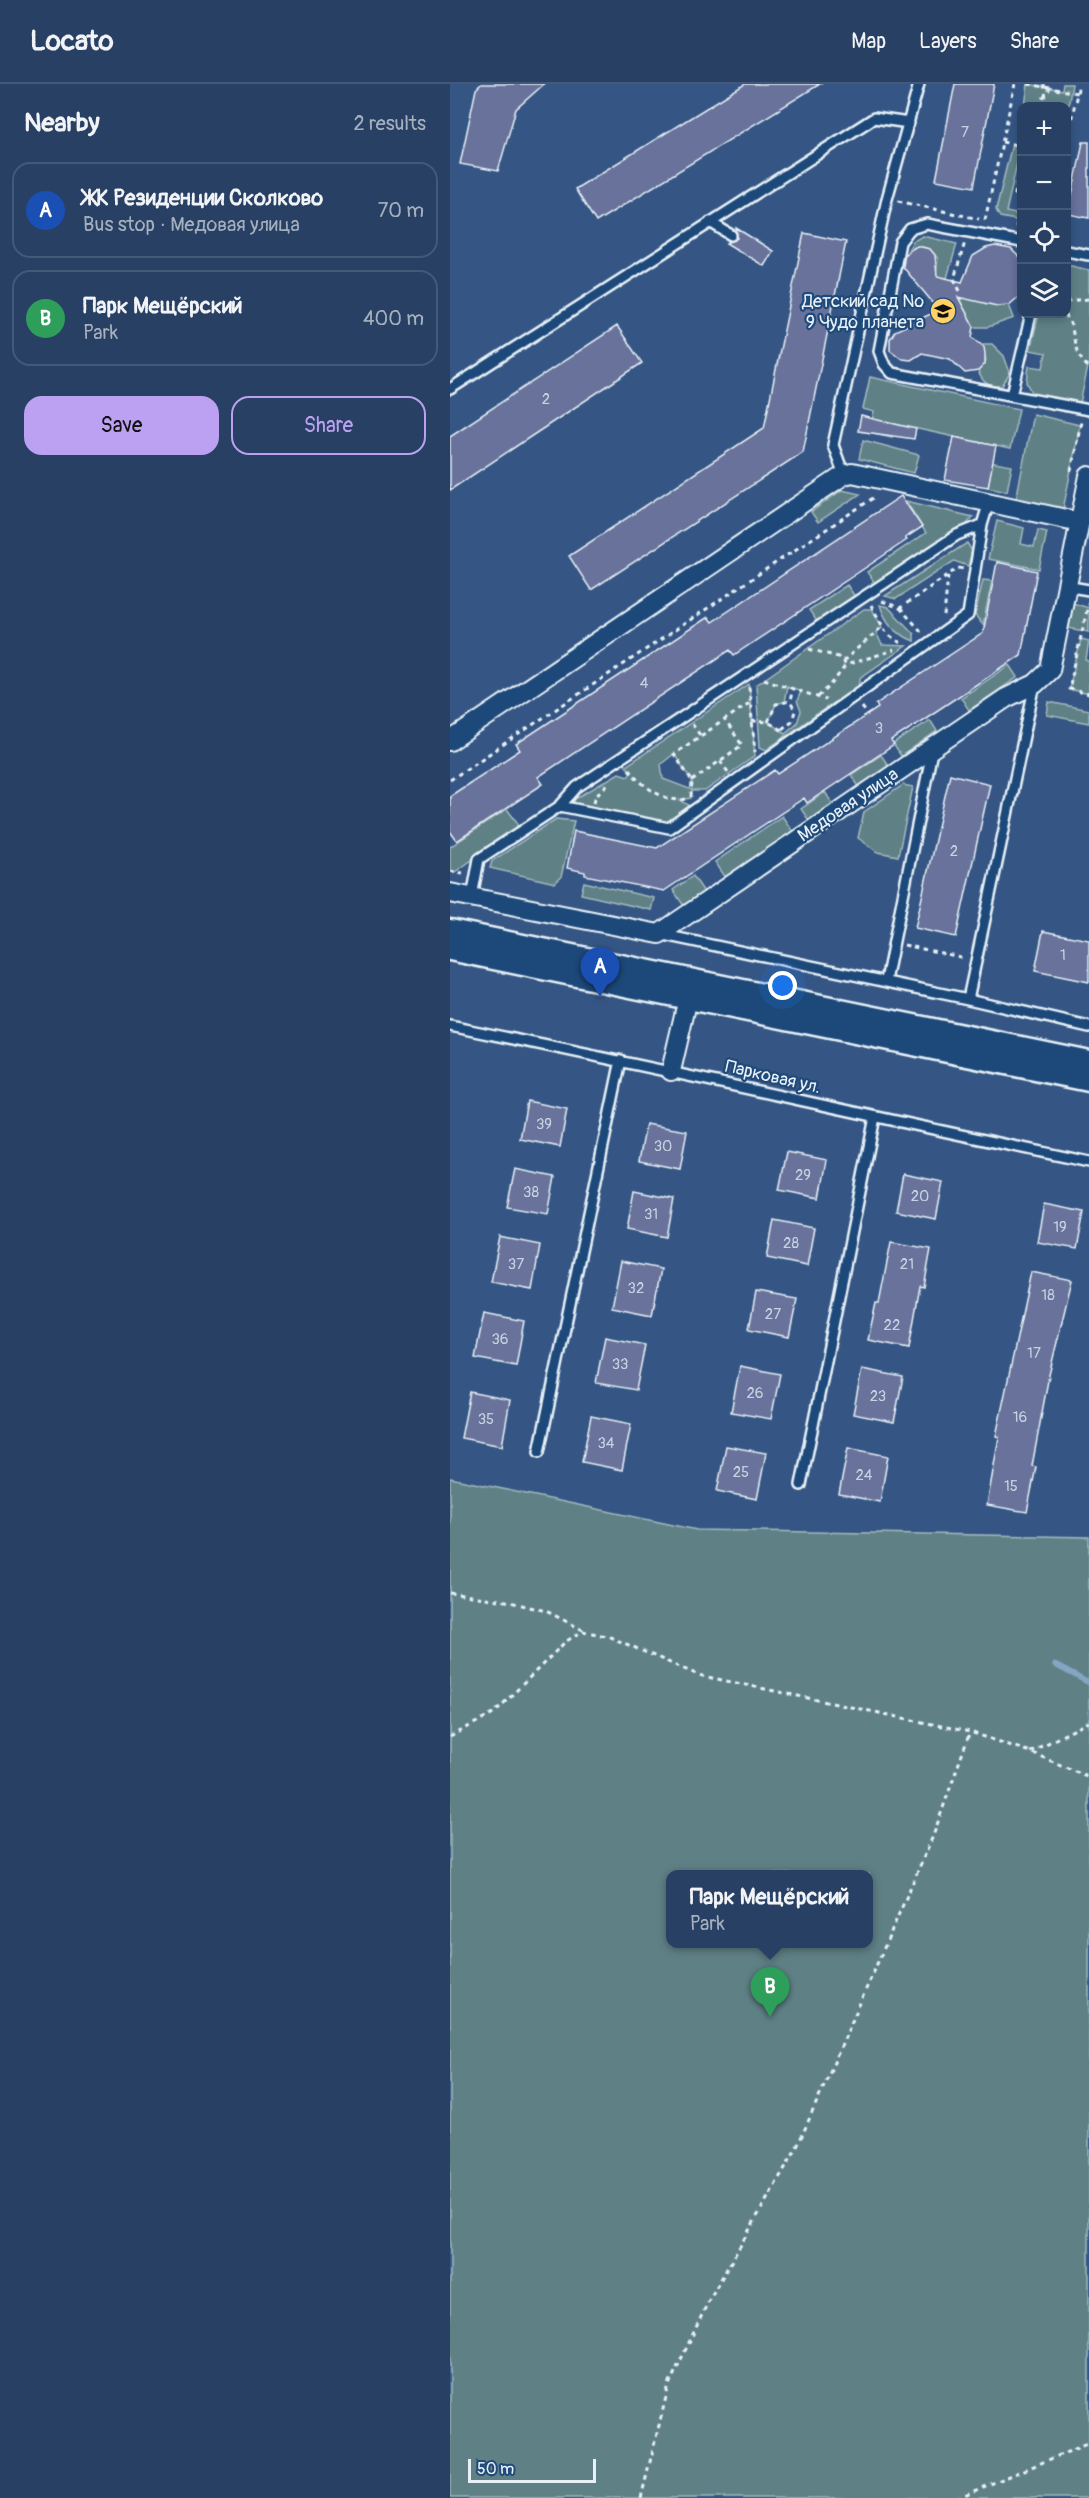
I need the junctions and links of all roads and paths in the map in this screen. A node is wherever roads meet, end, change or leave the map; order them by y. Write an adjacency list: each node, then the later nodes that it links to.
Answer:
1 (920, 84): 12 (lane)
2 (1015, 84): 13 (path)
3 (1028, 84): 5 (path)
4 (1079, 84): 7 (path)
5 (1044, 85): 6 (path); 8 (path)
6 (1052, 86): 7 (path); 8 (path)
7 (1077, 93): 11 (path)
8 (1047, 95): 9 (path); 10 (path)
9 (1041, 102)
10 (1047, 102)
11 (1071, 121)
12 (909, 123): 15 (lane); 18 (lane)
13 (1002, 142): 14 (path); 17 (path)
14 (1017, 145)
15 (888, 199): 17 (path); 36 (lane)
16 (1020, 210): 21 (path)
17 (985, 220): 19 (path)
18 (710, 222): 23 (lane); 33 (lane)
19 (996, 223)
20 (1006, 225): 21 (path)
21 (1016, 227)
22 (968, 232): 24 (lane); 27 (path); 34 (lane)
23 (731, 235)
24 (1017, 241)
25 (1071, 252): 26 (lane)
26 (1089, 255)
27 (960, 291)
28 (1089, 299): 29 (path)
29 (1071, 301)
30 (1030, 318): 34 (lane)
31 (1068, 318): 32 (path)
32 (1089, 368)
33 (450, 389)
34 (1012, 395): 35 (lane)
35 (1086, 409): 38 (path)
36 (844, 475): 39 (street); 70 (street)
37 (1089, 476): 41 (street)
38 (1069, 478)
39 (887, 480): 40 (street); 75 (path)
40 (989, 502): 41 (street); 42 (lane)
41 (1080, 522): 45 (street)
42 (982, 525): 43 (lane); 47 (lane)
43 (975, 571): 44 (path); 55 (lane)
44 (948, 574): 49 (path); 50 (path)
45 (1065, 586): 46 (lane); 59 (street)
46 (1089, 590)
47 (867, 595): 49 (path); 52 (path); 53 (lane)
48 (1089, 600): 61 (path)
49 (900, 608): 51 (path)
50 (938, 620)
51 (929, 626)
52 (882, 627): 54 (path); 56 (path)
53 (798, 641): 56 (path); 58 (lane)
54 (906, 646): 55 (path); 57 (path)
55 (918, 651): 65 (lane)
56 (842, 661): 57 (path)
57 (846, 665): 62 (path)
58 (748, 673): 60 (path); 64 (path); 73 (lane)
59 (1040, 681): 72 (street, Медовая улица); 91 (lane)
60 (793, 688): 62 (path); 63 (path)
61 (1089, 694)
62 (818, 697): 65 (path)
63 (790, 700): 68 (path); 69 (path)
64 (751, 702): 66 (path); 67 (path)
65 (842, 705): 71 (lane)
66 (724, 718): 77 (path); 77 (path)
67 (752, 722): 68 (path); 74 (path)
68 (768, 722): 69 (path)
69 (782, 729): 71 (path)
70 (450, 741)
71 (791, 741): 74 (lane)
72 (932, 748): 85 (street, Медовая улица); 89 (lane)
73 (620, 758): 78 (path); 80 (lane)
74 (756, 766): 79 (lane)
75 (450, 780)
76 (611, 780): 81 (path)
77 (692, 781): 78 (path)
78 (691, 798): 79 (path)
79 (705, 802): 81 (lane)
80 (560, 806): 81 (lane); 83 (lane)
81 (592, 812)
82 (450, 893): 83 (street)
83 (472, 897): 85 (street)
84 (450, 931): 95 (street)
85 (659, 934): 89 (lane)
86 (450, 949): 90 (street)
87 (900, 952): 88 (path)
88 (966, 958)
89 (886, 981): 91 (lane)
90 (688, 998): 96 (street); 97 (street)
91 (968, 999): 93 (lane)
92 (450, 1026): 94 (lane, Парковая ул.)
93 (1089, 1028)
94 (621, 1060): 96 (lane, Парковая ул.); 100 (lane)
95 (1089, 1062)
96 (671, 1071): 98 (lane, Парковая ул.)
97 (1089, 1080)
98 (875, 1118): 99 (lane, Парковая ул.); 101 (lane)
99 (1089, 1162)
100 (539, 1452)
101 (801, 1485)
102 (450, 1593): 103 (path)
103 (583, 1631): 105 (path); 106 (path)
104 (1089, 1722): 107 (path)
105 (970, 1732): 107 (path); 110 (path)
106 (450, 1737)
107 (1030, 1752): 108 (path)
108 (1089, 1777)
109 (1089, 2443): 111 (path)
110 (641, 2498)
111 (957, 2498)

